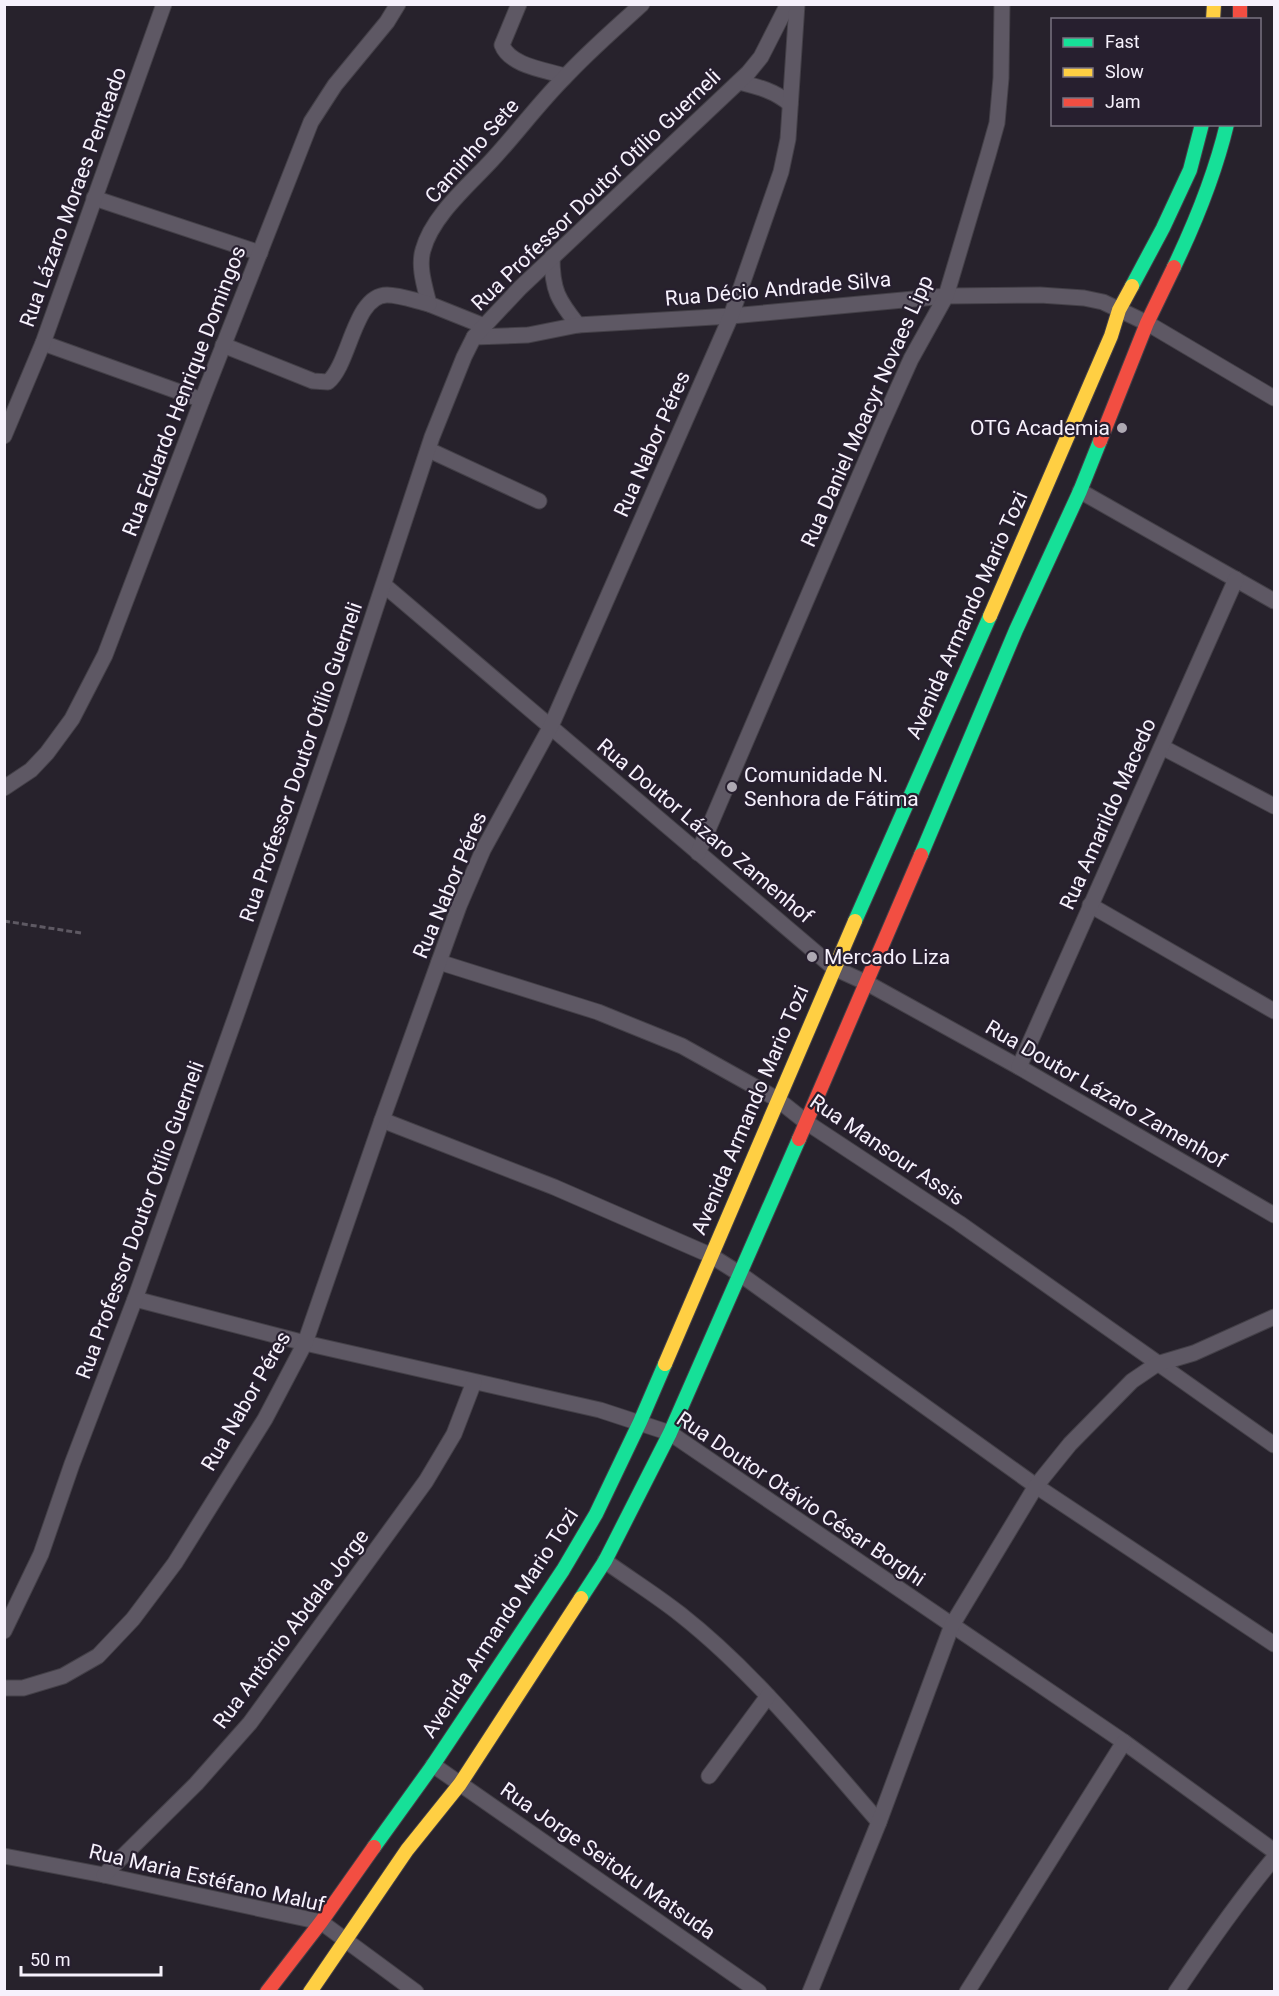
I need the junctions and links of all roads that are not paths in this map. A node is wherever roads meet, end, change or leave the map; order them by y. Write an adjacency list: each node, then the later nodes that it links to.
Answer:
1 (164, 4): 13 (street, Rua Lázaro Moraes Penteado)
2 (398, 4): 14 (street, Rua Eduardo Henrique Domingos)
3 (519, 4): 8 (street)
4 (642, 4): 8 (street, Caminho Sete)
5 (788, 4): 9 (street, Rua Professor Doutor Otílio Guerneli)
6 (797, 4): 10 (street, Rua Nabor Péres)
7 (1002, 4): 16 (street, Rua Daniel Moacyr Novaes Lipp)
8 (565, 76): 17 (street, Caminho Sete)
9 (739, 82): 10 (street); 15 (street, Rua Professor Doutor Otílio Guerneli)
10 (790, 104): 19 (street, Rua Nabor Péres)
11 (1201, 126): 18 (street, Avenida Armando Mario Tozi)
12 (1227, 126): 20 (street)
13 (94, 198): 14 (street); 23 (street, Rua Lázaro Moraes Penteado)
14 (260, 253): 24 (street, Rua Eduardo Henrique Domingos)
15 (552, 257): 21 (street); 22 (street, Rua Professor Doutor Otílio Guerneli)
16 (946, 296): 18 (street, Rua Décio Andrade Silva); 19 (street, Rua Décio Andrade Silva); 38 (street, Rua Daniel Moacyr Novaes Lipp)
17 (429, 304): 22 (street); 24 (street)
18 (1119, 310): 20 (street, Rua Décio Andrade Silva); 41 (street, Avenida Armando Mario Tozi)
19 (731, 316): 21 (street, Rua Décio Andrade Silva); 34 (street, Rua Nabor Péres)
20 (1147, 323): 25 (street); 29 (street)
21 (578, 325): 22 (street, Rua Décio Andrade Silva)
22 (479, 331): 28 (street, Rua Professor Doutor Otílio Guerneli)
23 (43, 343): 26 (street); 27 (street, Rua Lázaro Moraes Penteado)
24 (223, 345): 26 (street, Rua Eduardo Henrique Domingos)
25 (1275, 398)
26 (202, 400): 36 (street, Rua Eduardo Henrique Domingos)
27 (4, 436)
28 (429, 450): 30 (street); 32 (street, Rua Professor Doutor Otílio Guerneli)
29 (1080, 491): 31 (street); 42 (street)
30 (539, 501)
31 (1236, 579): 33 (street); 35 (street, Rua Amarildo Macedo)
32 (384, 585): 34 (street, Rua Doutor Lázaro Zamenhof); 51 (street, Rua Professor Doutor Otílio Guerneli)
33 (1275, 601)
34 (551, 726): 38 (street, Rua Doutor Lázaro Zamenhof); 40 (street, Rua Nabor Péres)
35 (1162, 747): 37 (street); 39 (street, Rua Amarildo Macedo)
36 (4, 788)
37 (1275, 806)
38 (698, 853): 41 (street, Rua Doutor Lázaro Zamenhof)
39 (1089, 905): 43 (street); 44 (street, Rua Amarildo Macedo)
40 (439, 962): 45 (street, Rua Mansour Assis); 46 (street, Rua Nabor Péres)
41 (834, 968): 42 (street, Rua Doutor Lázaro Zamenhof); 45 (street, Avenida Armando Mario Tozi)
42 (867, 983): 44 (street, Rua Doutor Lázaro Zamenhof); 47 (street)
43 (1275, 1011)
44 (1018, 1067): 48 (street, Rua Doutor Lázaro Zamenhof)
45 (777, 1099): 47 (street, Rua Mansour Assis); 49 (street, Avenida Armando Mario Tozi)
46 (382, 1120): 49 (street); 53 (street, Rua Nabor Péres)
47 (806, 1122): 50 (street); 54 (street, Rua Mansour Assis)
48 (1275, 1215)
49 (710, 1256): 50 (street); 56 (street, Avenida Armando Mario Tozi)
50 (740, 1274): 57 (street); 59 (street)
51 (135, 1299): 53 (street, Rua Doutor Otávio César Borghi); 62 (street, Rua Professor Doutor Otílio Guerneli)
52 (1275, 1317): 54 (street)
53 (305, 1343): 55 (street, Rua Doutor Otávio César Borghi); 64 (street, Rua Nabor Péres)
54 (1157, 1364): 58 (street, Rua Mansour Assis); 59 (street)
55 (474, 1382): 56 (street, Rua Doutor Otávio César Borghi); 74 (street, Rua Antônio Abdala Jorge)
56 (640, 1422): 57 (street, Rua Doutor Otávio César Borghi); 67 (street, Avenida Armando Mario Tozi)
57 (670, 1433): 60 (street); 61 (street, Rua Doutor Otávio César Borghi)
58 (1275, 1445)
59 (1036, 1486): 61 (street); 63 (street)
60 (605, 1561): 65 (street); 69 (street)
61 (951, 1626): 66 (street, Rua Doutor Otávio César Borghi); 70 (street)
62 (4, 1630)
63 (1275, 1644)
64 (4, 1688)
65 (768, 1696): 68 (street); 70 (street)
66 (1124, 1742): 71 (street, Rua Doutor Otávio César Borghi); 82 (street)
67 (433, 1765): 69 (street, Rua Jorge Seitoku Matsuda); 75 (street, Avenida Armando Mario Tozi)
68 (709, 1776)
69 (460, 1784): 76 (street); 80 (street, Rua Jorge Seitoku Matsuda)
70 (879, 1822): 81 (street)
71 (1275, 1851)
72 (4, 1856): 74 (street, Rua Maria Estéfano Maluf)
73 (1275, 1858): 83 (street)
74 (104, 1875): 75 (street, Rua Maria Estéfano Maluf)
75 (321, 1922): 76 (street, Rua Maria Estéfano Maluf); 77 (street, Avenida Armando Mario Tozi)
76 (346, 1940): 78 (street); 79 (street, Rua Maria Estéfano Maluf)
77 (267, 1992)
78 (310, 1992)
79 (416, 1992)
80 (759, 1992)
81 (810, 1992)
82 (967, 1992)
83 (1176, 1992)

